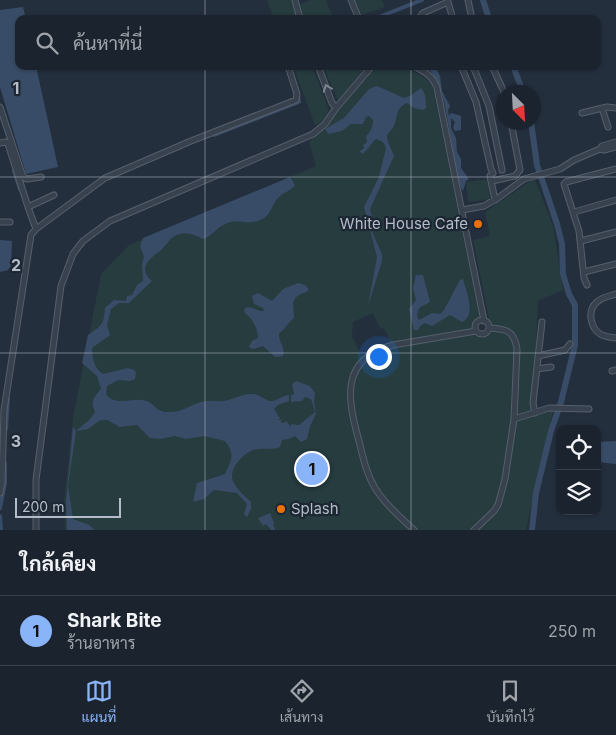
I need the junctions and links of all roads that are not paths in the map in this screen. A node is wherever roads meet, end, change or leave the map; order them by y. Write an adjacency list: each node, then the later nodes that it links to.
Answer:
1 (295, 0): 4 (street)
2 (351, 0): 5 (street)
3 (468, 0): 8 (street)
4 (299, 15)
5 (357, 15)
6 (421, 15): 7 (street)
7 (452, 15)
8 (471, 15)
9 (289, 70): 40 (street)
10 (320, 70): 18 (street, one-way to 10)
11 (369, 70): 18 (street)
12 (421, 70): 36 (street)
13 (463, 70): 30 (street)
14 (475, 70): 29 (street)
15 (494, 70): 16 (street)
16 (501, 85)
17 (0, 107): 31 (street)
18 (336, 108): 60 (street)
19 (602, 108): 20 (street); 21 (street); 22 (street)
20 (616, 108)
21 (582, 113)
22 (608, 127)
23 (512, 130): 30 (street)
24 (616, 142): 27 (street)
25 (0, 143): 35 (street)
26 (616, 147): 27 (street)
27 (600, 149): 33 (street)
28 (616, 169): 37 (street)
29 (502, 170)
30 (492, 175): 33 (street)
31 (41, 177)
32 (54, 195): 35 (street)
33 (495, 200): 36 (street)
34 (616, 200): 37 (street)
35 (28, 207): 40 (street)
36 (462, 210): 47 (street)
37 (574, 212): 42 (street)
38 (0, 222): 39 (street)
39 (10, 222)
40 (34, 231): 59 (street)
41 (616, 232): 42 (street)
42 (581, 241): 44 (street)
43 (616, 264): 44 (street)
44 (584, 272): 45 (street)
45 (587, 285)
46 (616, 294): 51 (street)
47 (484, 321): 49 (street); 50 (street)
48 (542, 322): 53 (street)
49 (489, 328): 50 (street); 58 (street)
50 (476, 331): 61 (street)
51 (616, 338)
52 (570, 344): 53 (street)
53 (538, 356): 55 (street)
54 (551, 367): 55 (street)
55 (537, 370): 57 (street)
56 (589, 408): 57 (street)
57 (535, 411): 58 (street)
58 (514, 419): 62 (street)
59 (0, 493)
60 (36, 530)
61 (414, 530)
62 (474, 530)

